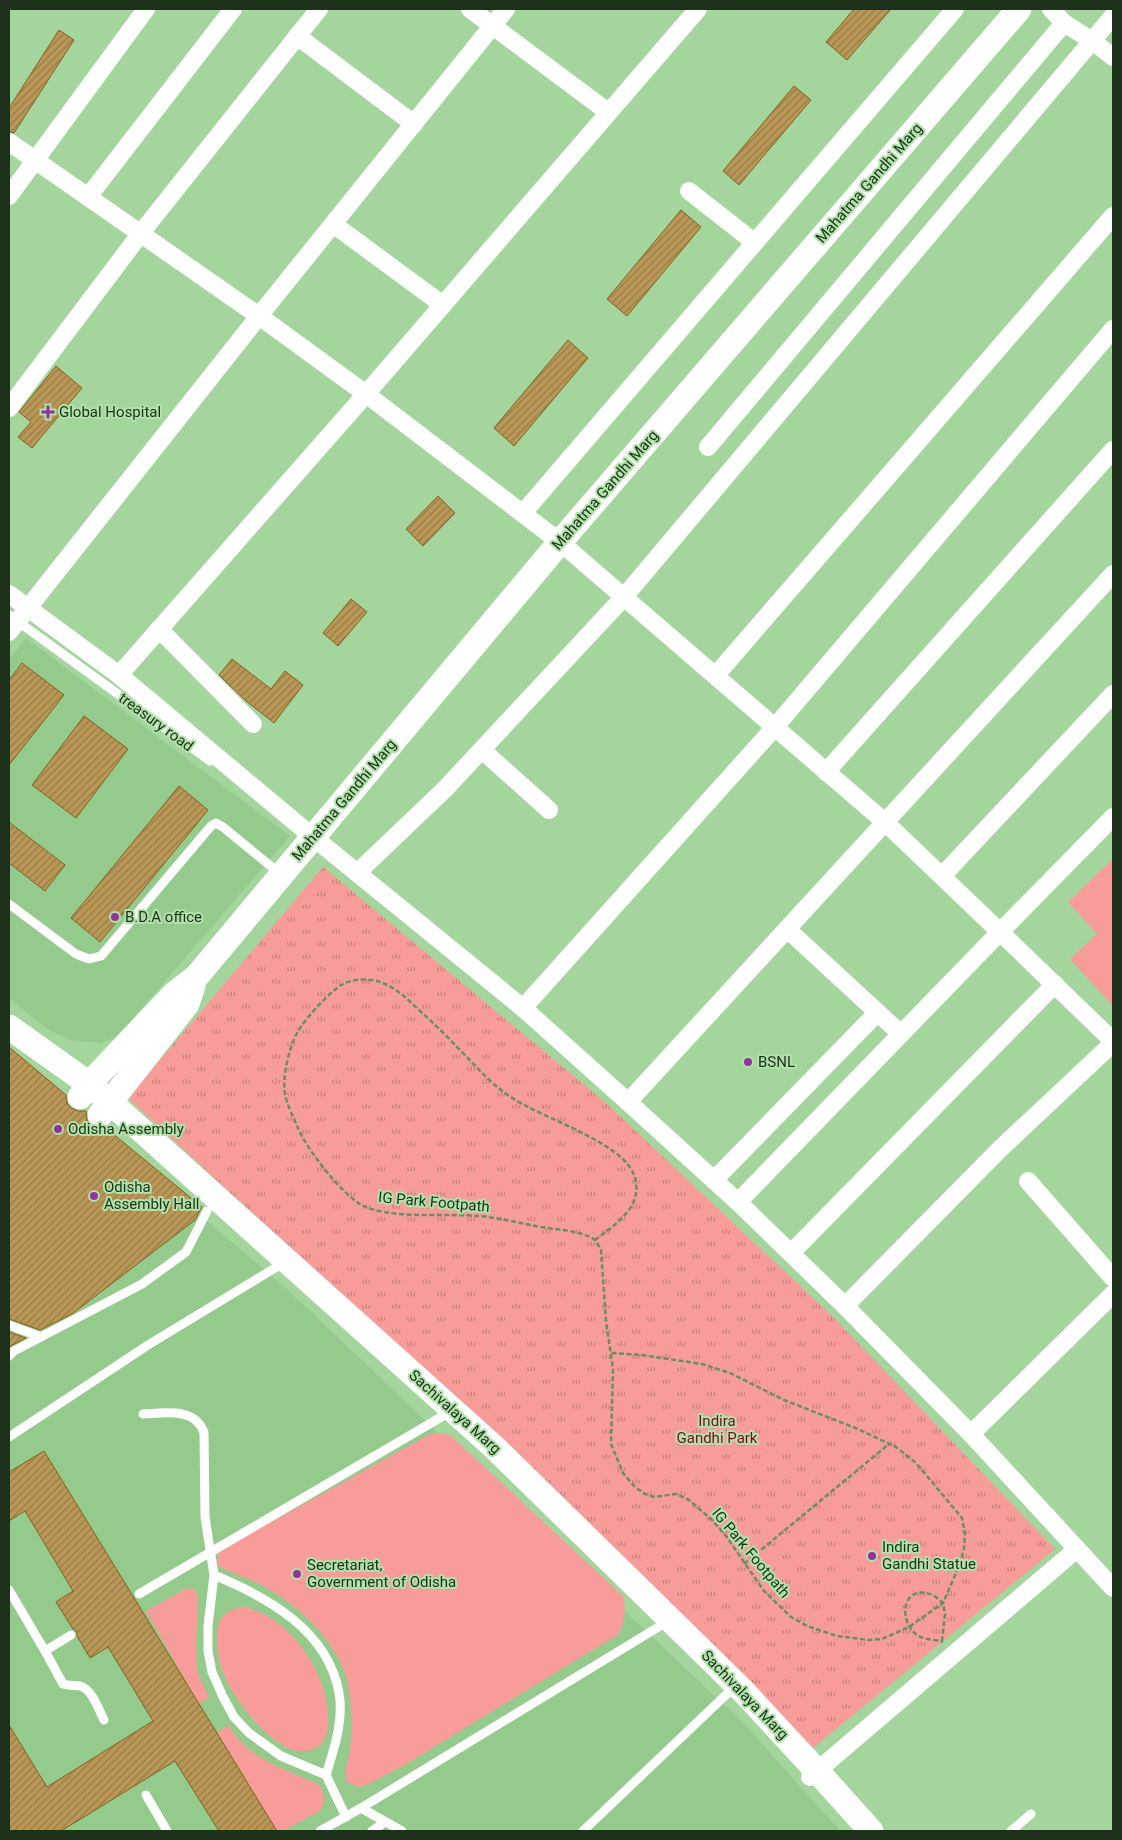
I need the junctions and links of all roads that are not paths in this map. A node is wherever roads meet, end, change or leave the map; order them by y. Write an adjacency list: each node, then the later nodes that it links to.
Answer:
1 (146, 9): 19 (street)
2 (233, 9): 22 (street)
3 (319, 9): 13 (street)
4 (470, 9): 12 (street)
5 (506, 9): 12 (street)
6 (698, 9): 16 (street)
7 (955, 9): 26 (street)
8 (1019, 9): 35 (street, Mahatma Gandhi Marg)
9 (1051, 9): 11 (street)
10 (1113, 16): 14 (street)
11 (1064, 23): 14 (street); 32 (street)
12 (493, 25): 16 (street); 17 (street)
13 (297, 36): 17 (street); 25 (street)
14 (1091, 40): 15 (street); 38 (street)
15 (1113, 57)
16 (608, 112): 27 (street)
17 (414, 124): 24 (street)
18 (9, 142): 19 (street)
19 (34, 160): 21 (street); 22 (street)
20 (689, 191): 26 (street)
21 (9, 196)
22 (88, 197): 25 (street)
23 (1113, 216): 43 (street)
24 (333, 224): 27 (street); 28 (street)
25 (141, 233): 28 (street); 31 (street)
26 (754, 242): 34 (street)
27 (443, 305): 30 (street)
28 (259, 316): 30 (street); 39 (street)
29 (1113, 329): 46 (street)
30 (366, 394): 34 (street); 41 (street)
31 (9, 408)
32 (708, 447)
33 (1113, 450): 48 (street)
34 (523, 513): 35 (street)
35 (560, 542): 38 (street); 52 (street, Mahatma Gandhi Marg)
36 (1113, 574): 51 (street)
37 (9, 594): 39 (street)
38 (624, 597): 43 (street); 47 (street)
39 (27, 607): 40 (street); 42 (street)
40 (11, 623): 52 (lane, treasury road)
41 (159, 629): 42 (street); 45 (street)
42 (119, 675): 52 (street)
43 (716, 675): 46 (street)
44 (1113, 694): 55 (street)
45 (253, 724)
46 (775, 726): 48 (street); 61 (street)
47 (482, 750): 49 (street); 53 (street)
48 (826, 772): 51 (street)
49 (549, 810)
50 (1113, 817): 58 (street)
51 (886, 823): 55 (street); 57 (street)
52 (308, 833): 53 (street); 54 (street, Mahatma Gandhi Marg)
53 (357, 873): 61 (street)
54 (281, 875): 56 (lane); 59 (street, Mahatma Gandhi Marg)
55 (942, 876): 58 (street)
56 (9, 904)
57 (787, 929): 62 (street); 68 (street)
58 (1000, 932): 60 (street); 64 (street)
59 (196, 976): 67 (street, Mahatma Gandhi Marg); 69 (street, Mahatma Gandhi Marg)
60 (1055, 984): 65 (street); 74 (street)
61 (523, 1008): 68 (street)
62 (878, 1012): 64 (street); 70 (street)
63 (9, 1027): 67 (street, Sachivalaya Marg)
64 (901, 1034): 72 (street)
65 (1113, 1042): 78 (street)
66 (9, 1043): 67 (street, Sachivalaya Marg)
67 (84, 1091): 69 (street, Sachivalaya Marg)
68 (628, 1102): 70 (street)
69 (105, 1108): 73 (street, Sachivalaya Marg); 97 (street, Sachivalaya Marg)
70 (714, 1180): 72 (street)
71 (1028, 1181): 76 (street)
72 (738, 1202): 74 (street)
73 (207, 1211): 75 (street, Sachivalaya Marg); 80 (lane)
74 (791, 1253): 78 (street)
75 (280, 1264): 83 (street, Sachivalaya Marg); 85 (lane)
76 (1113, 1278)
77 (1113, 1294): 84 (street)
78 (845, 1306): 84 (street)
79 (9, 1325): 80 (lane)
80 (41, 1337): 81 (lane)
81 (9, 1356)
82 (143, 1414): 87 (lane)
83 (443, 1416): 87 (lane); 92 (street, Sachivalaya Marg)
84 (971, 1434): 86 (street)
85 (9, 1437)
86 (1077, 1549): 89 (street); 97 (street)
87 (211, 1552): 88 (lane); 91 (lane)
88 (214, 1575): 98 (lane); 98 (lane)
89 (1113, 1588)
90 (9, 1590): 94 (lane)
91 (139, 1594)
92 (665, 1622): 95 (street, Sachivalaya Marg); 100 (lane)
93 (71, 1635): 94 (lane)
94 (45, 1650): 96 (lane)
95 (730, 1692): 97 (street, Sachivalaya Marg); 108 (lane)
96 (104, 1720)
97 (814, 1774): 109 (street, Sachivalaya Marg); 110 (street, Sachivalaya Marg)
98 (326, 1775): 102 (lane)
99 (146, 1796): 104 (lane)
100 (361, 1808): 102 (lane); 103 (lane)
101 (1031, 1814): 111 (lane)
102 (346, 1817): 105 (lane)
103 (385, 1822): 106 (lane); 107 (lane)
104 (167, 1831)
105 (320, 1831)
106 (372, 1831)
107 (402, 1831)
108 (583, 1831)
109 (855, 1831)
110 (871, 1831)
111 (1011, 1831)

